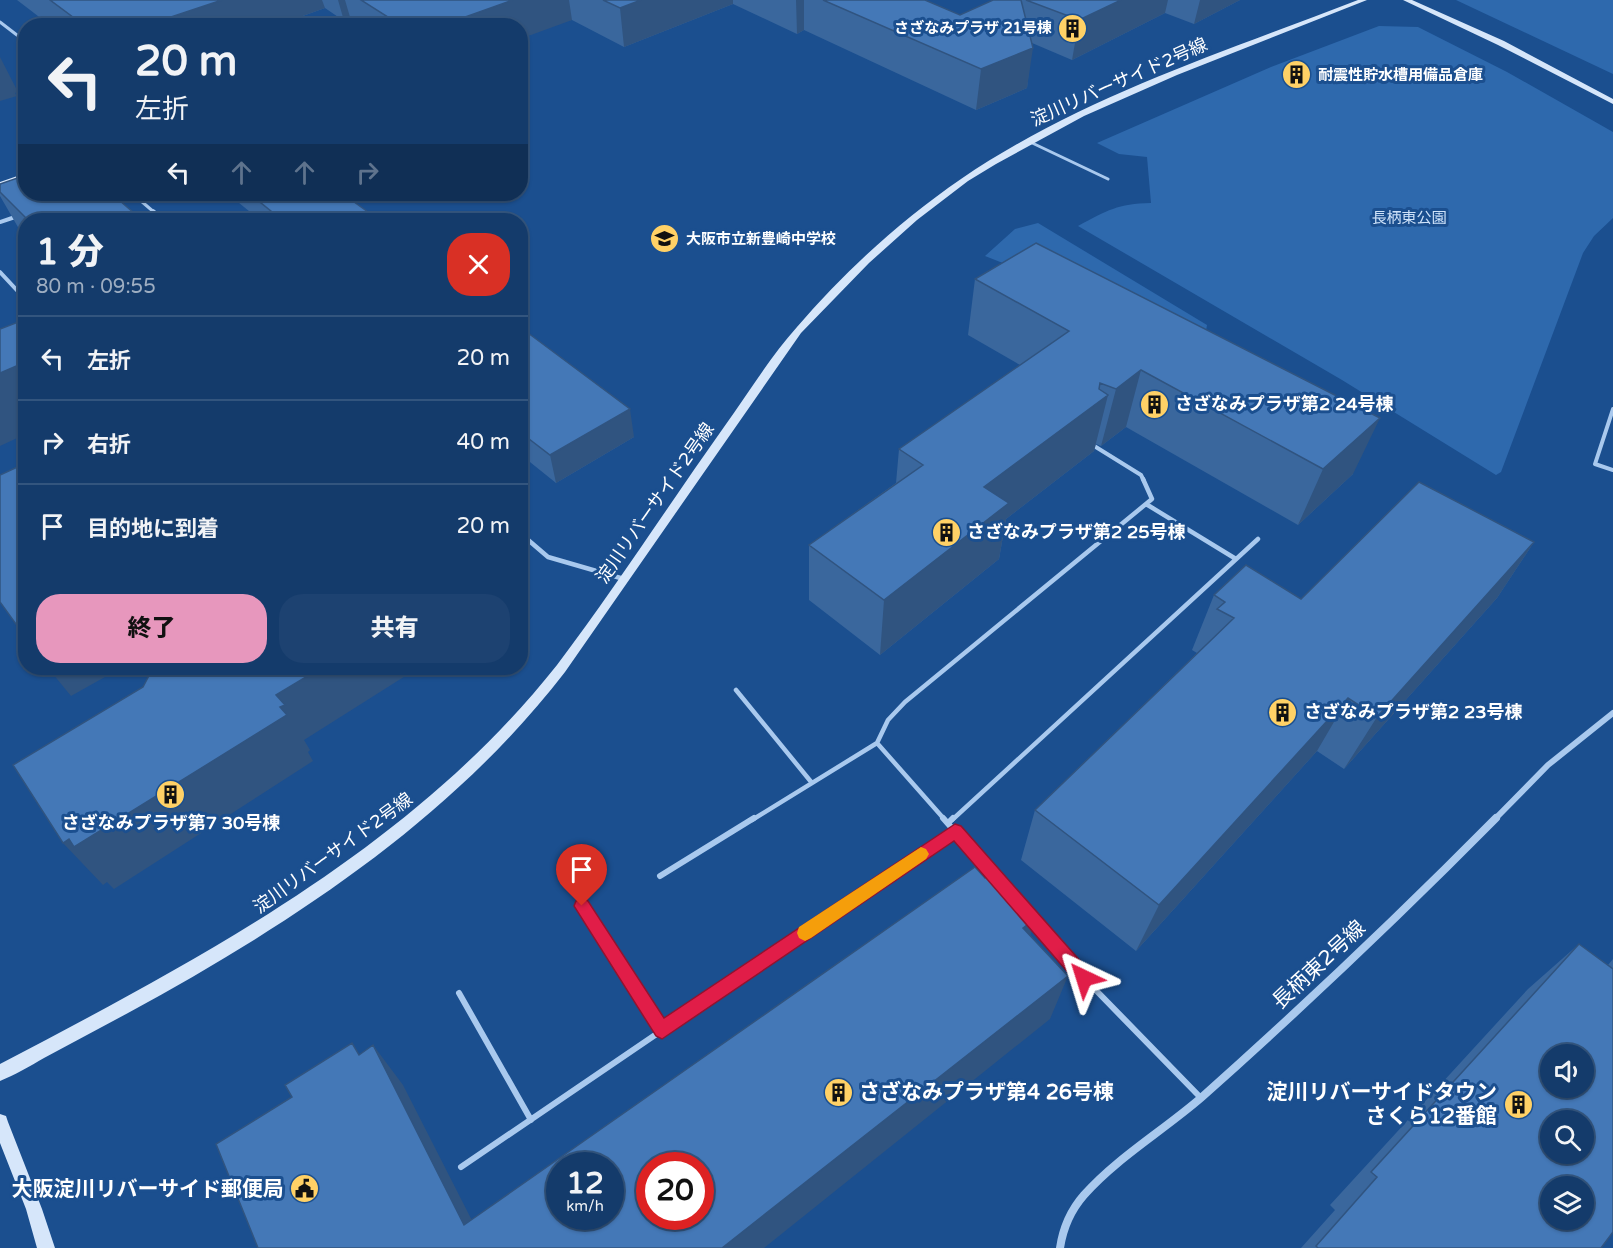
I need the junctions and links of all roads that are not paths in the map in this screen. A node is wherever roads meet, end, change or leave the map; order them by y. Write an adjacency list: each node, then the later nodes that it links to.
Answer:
1 (389, 0): 4 (street)
2 (1364, 0): 8 (street, 淀川リバーサイド2号線)
3 (1406, 0): 7 (street)
4 (357, 18)
5 (0, 22): 6 (lane)
6 (18, 35)
7 (1613, 102)
8 (1028, 141): 10 (lane); 25 (street, 淀川リバーサイド2号線)
9 (18, 178): 11 (street)
10 (1108, 179)
11 (0, 185)
12 (141, 201): 13 (lane)
13 (156, 213)
14 (18, 215): 15 (lane)
15 (0, 222)
16 (0, 272): 17 (lane)
17 (18, 291)
18 (1613, 409): 20 (lane)
19 (1089, 443): 21 (lane)
20 (1613, 470)
21 (1146, 504): 24 (lane); 28 (lane)
22 (1258, 539): 24 (lane)
23 (528, 540): 25 (lane)
24 (1236, 559): 30 (lane)
25 (624, 579): 38 (street, 淀川リバーサイド2号線)
26 (736, 690): 29 (lane)
27 (1613, 713): 39 (street, 長柄東2号線)
28 (877, 743): 29 (lane); 30 (lane)
29 (812, 783): 32 (lane)
30 (948, 823): 31 (lane)
31 (955, 831): 33 (lane); 37 (lane)
32 (660, 876)
33 (1001, 883)
34 (582, 906): 37 (lane)
35 (1023, 909): 39 (lane)
36 (459, 993): 40 (lane)
37 (662, 1030): 40 (lane)
38 (0, 1073)
39 (1202, 1098): 44 (street, 長柄東2号線)
40 (531, 1120): 42 (lane)
41 (0, 1122): 43 (street)
42 (461, 1167)
43 (46, 1248)
44 (1060, 1248)

